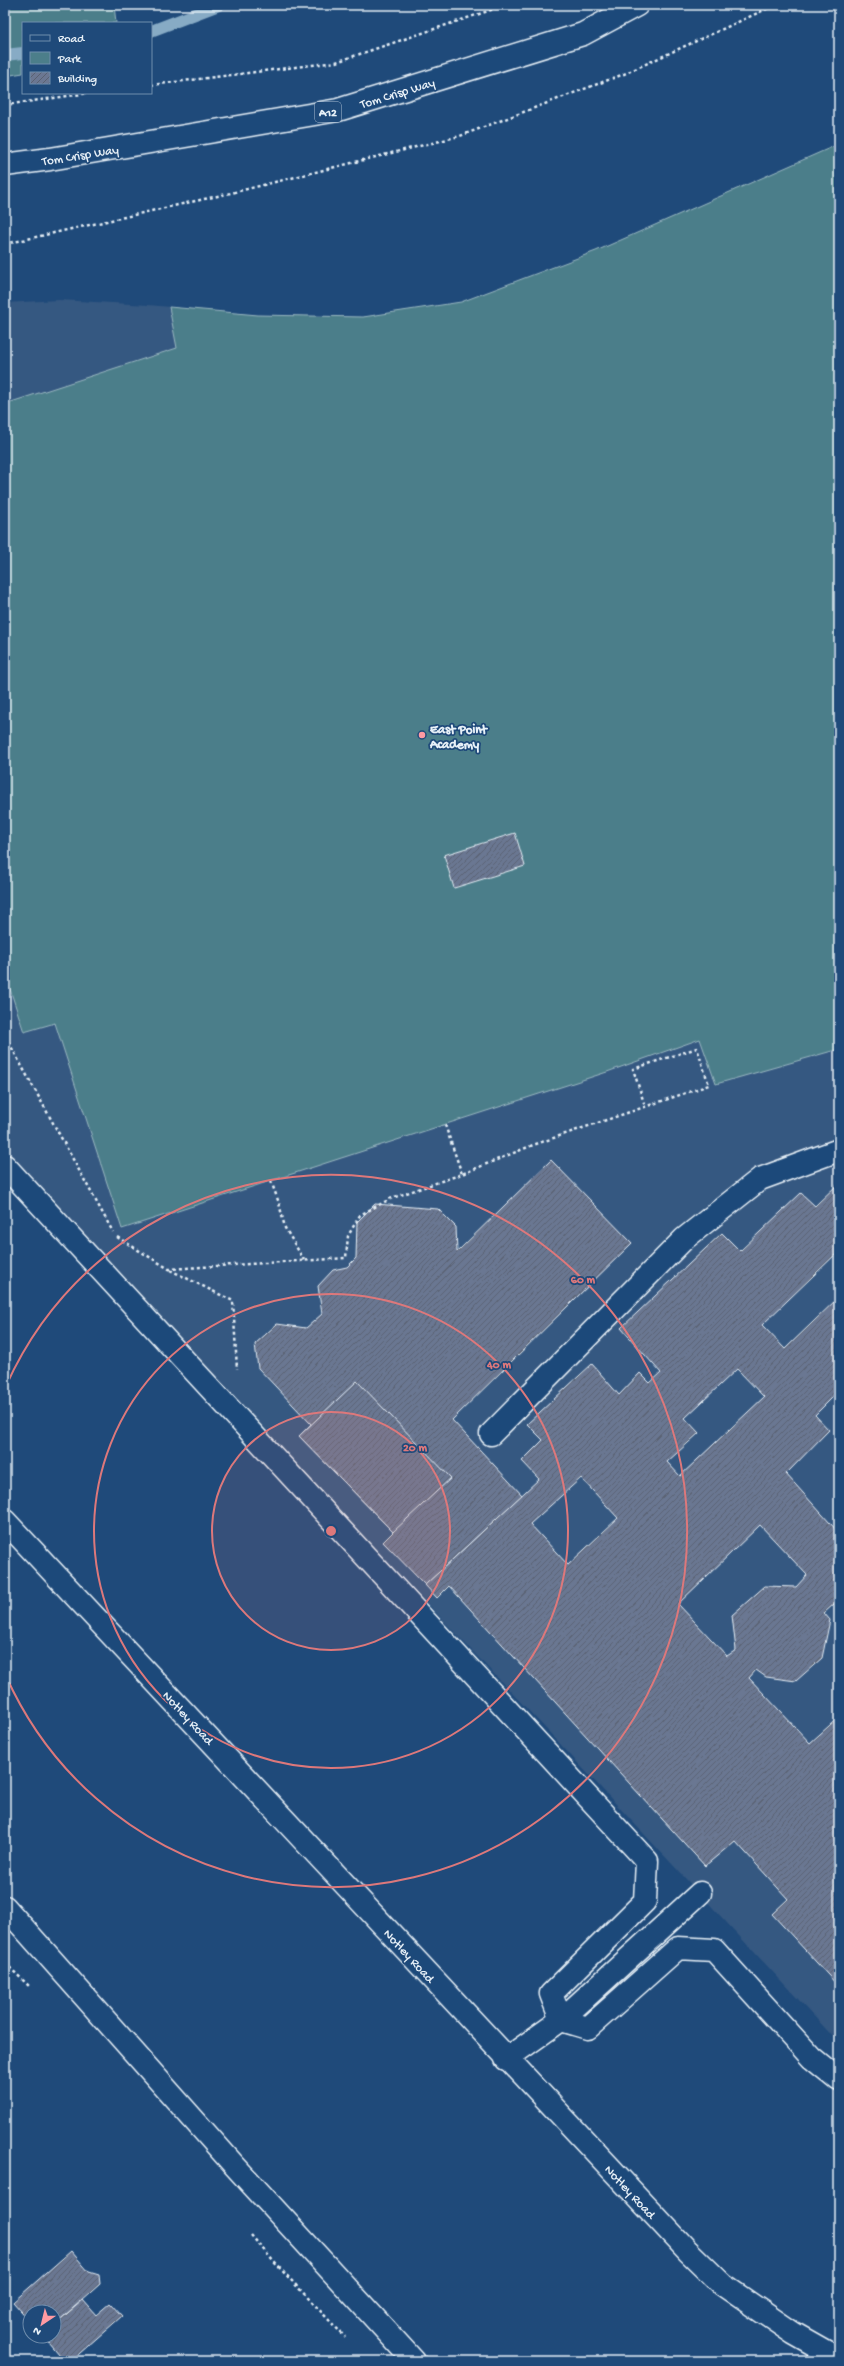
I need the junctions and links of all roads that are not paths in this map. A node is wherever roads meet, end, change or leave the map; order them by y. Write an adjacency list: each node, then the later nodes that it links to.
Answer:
1 (637, 5): 2 (main road, Tom Crisp Way / A12)
2 (5, 165)
3 (839, 1150): 5 (main road)
4 (5, 1166): 9 (main road)
5 (491, 1434)
6 (5, 1521): 10 (main road, Notley Road)
7 (700, 1893): 9 (main road)
8 (5, 1907): 13 (main road)
9 (561, 2020): 10 (main road); 11 (main road)
10 (506, 2059): 12 (main road, Notley Road)
11 (839, 2080)
12 (839, 2359)
13 (414, 2361)

